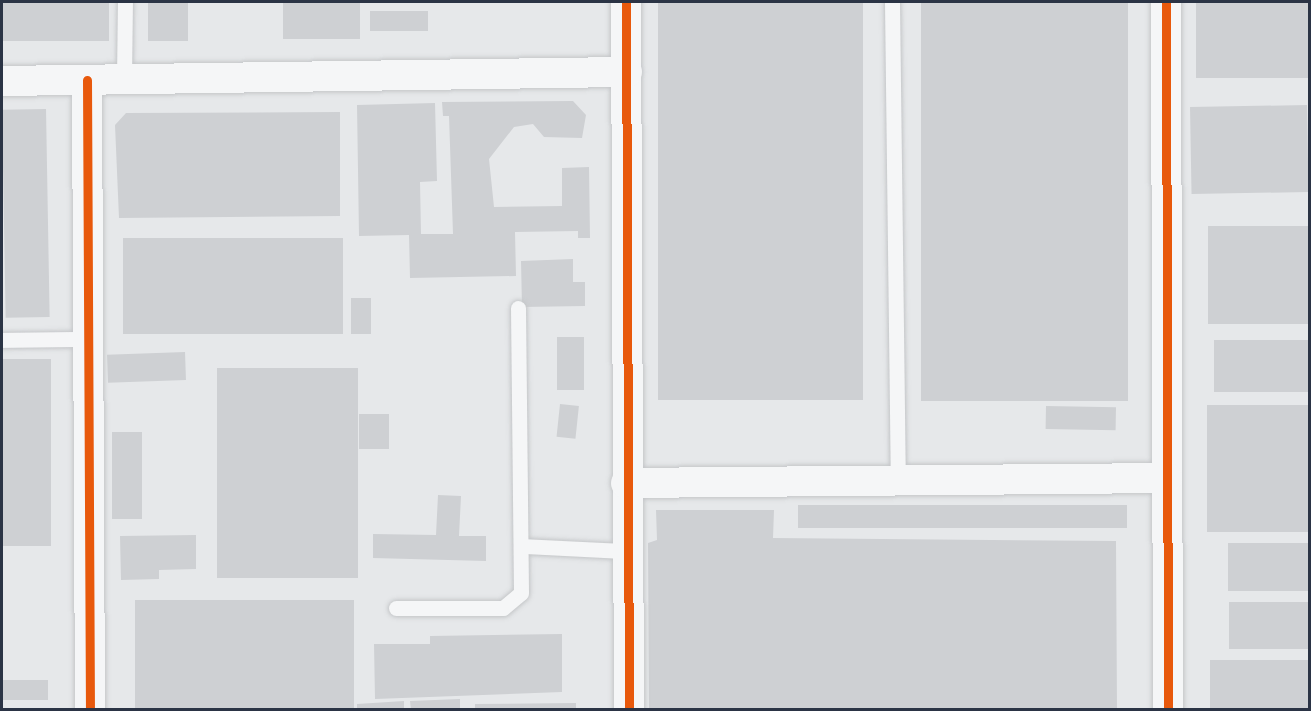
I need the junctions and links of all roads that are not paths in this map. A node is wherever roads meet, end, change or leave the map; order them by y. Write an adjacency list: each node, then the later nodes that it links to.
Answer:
1 (124, 2): 6 (lane)
2 (626, 2): 5 (street)
3 (892, 2): 13 (lane)
4 (1166, 2): 12 (street)
5 (627, 72): 6 (street); 14 (street)
6 (124, 79): 7 (street)
7 (87, 80): 8 (street); 10 (street)
8 (2, 81)
9 (518, 308): 15 (lane)
10 (88, 339): 11 (lane); 18 (street)
11 (2, 340)
12 (1167, 478): 13 (street); 20 (street)
13 (898, 481): 14 (street)
14 (626, 483): 16 (street)
15 (523, 546): 16 (lane); 17 (lane)
16 (626, 551): 19 (street)
17 (396, 608)
18 (90, 710)
19 (629, 710)
20 (1168, 710)

